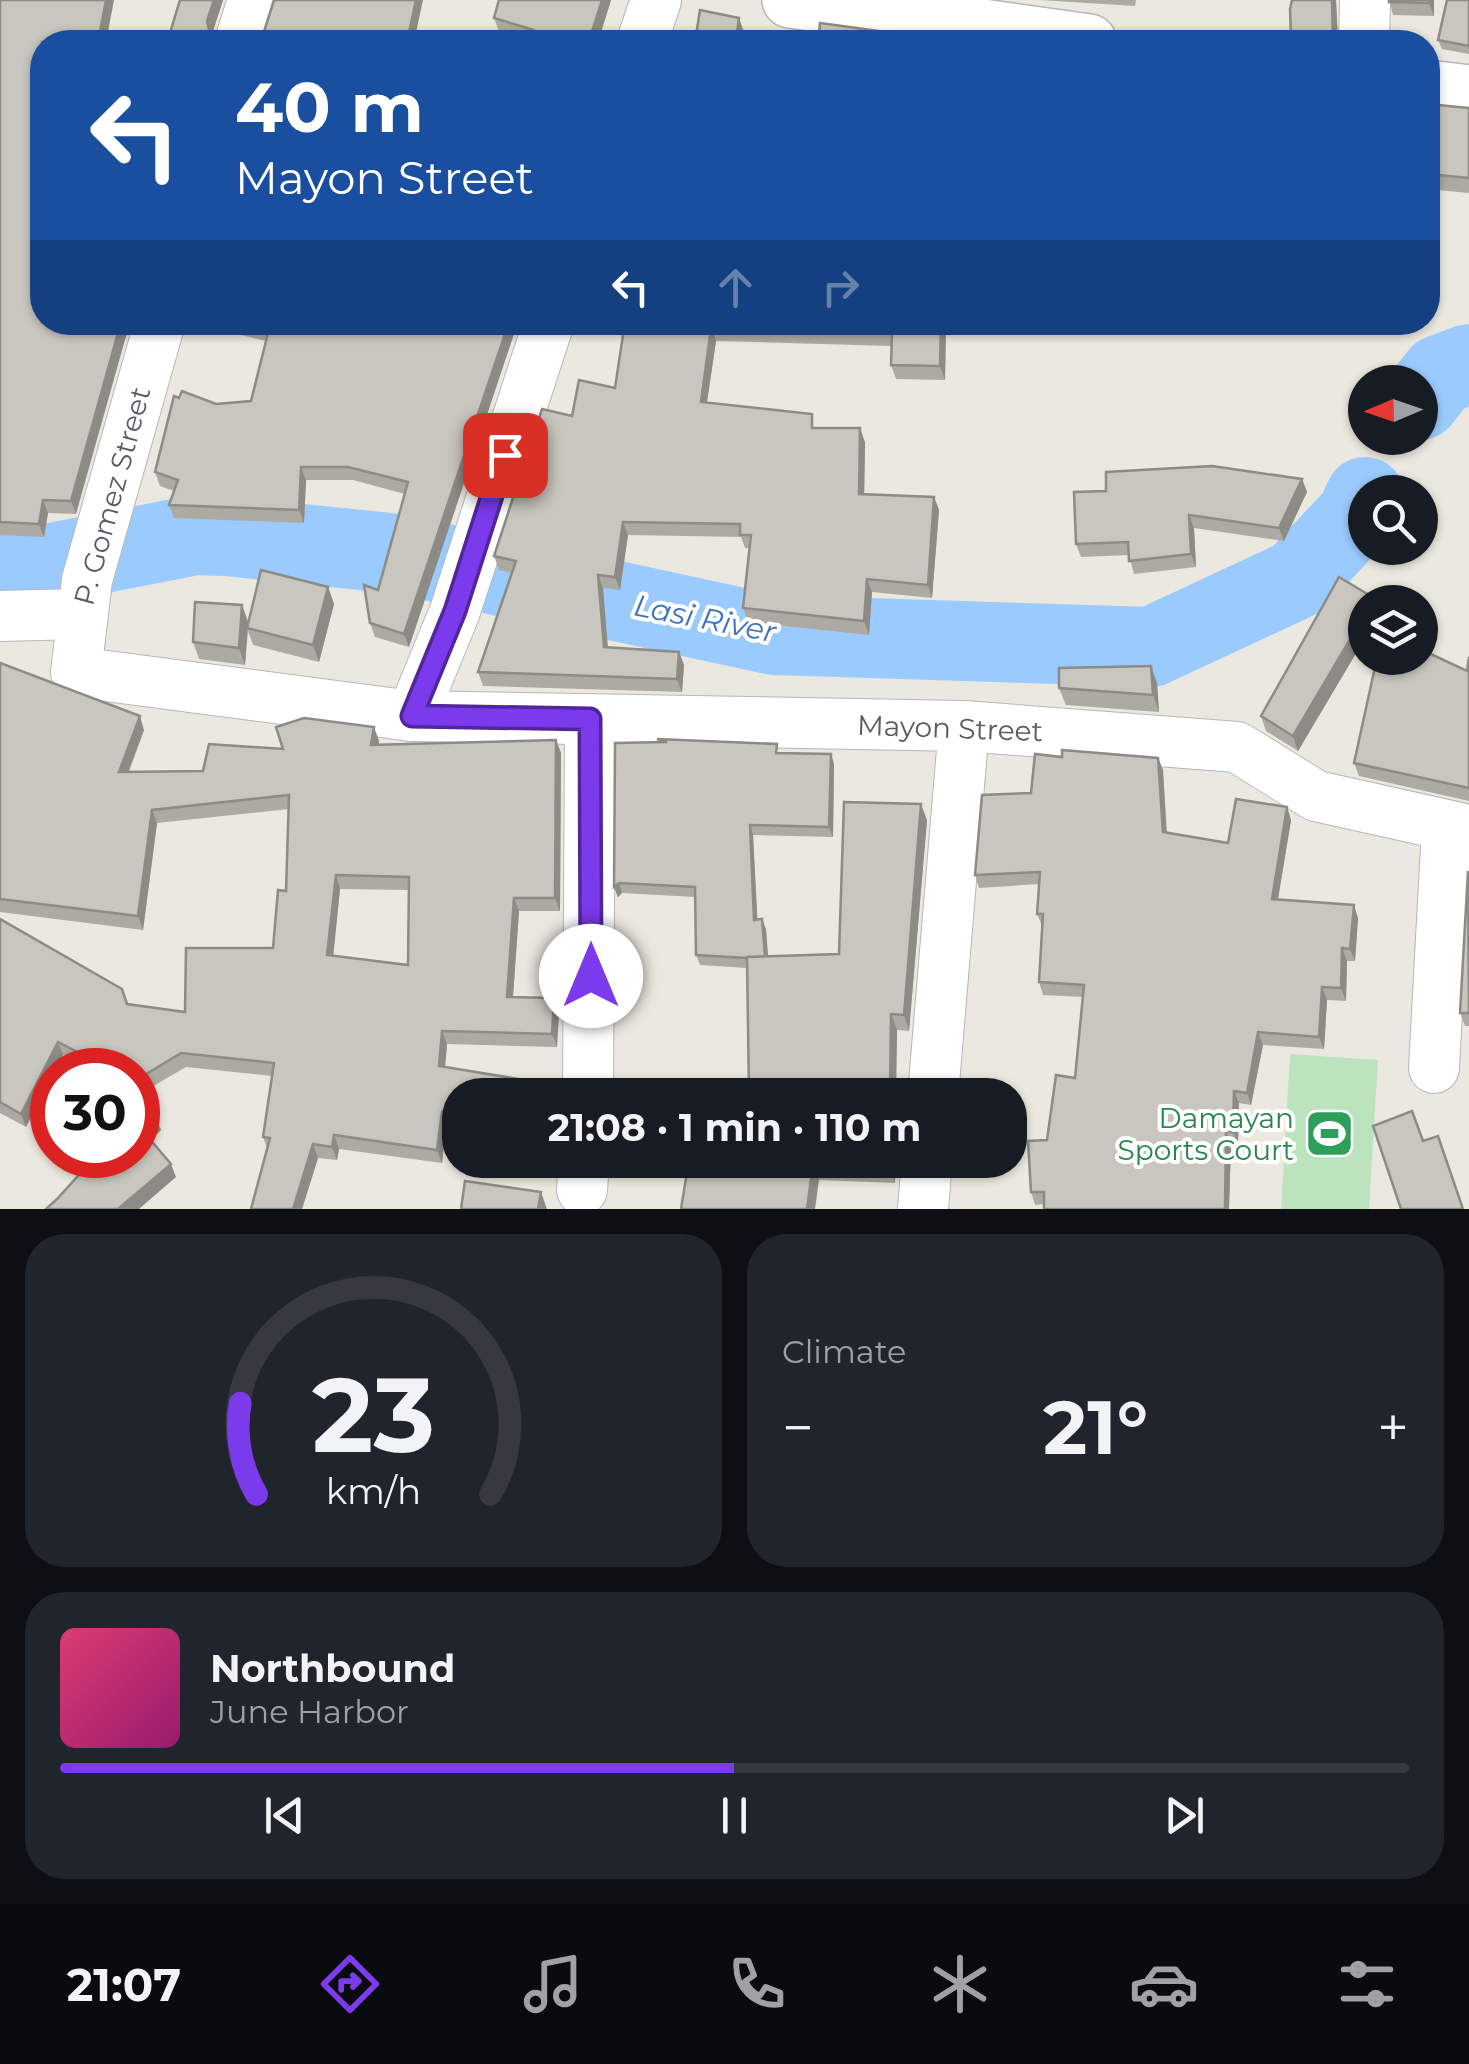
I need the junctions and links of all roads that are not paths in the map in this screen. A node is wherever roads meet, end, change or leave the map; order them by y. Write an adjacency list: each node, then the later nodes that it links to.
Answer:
1 (252, 0): 5 (street)
2 (656, 0): 6 (street)
3 (790, 0): 7 (street)
4 (1365, 0): 8 (street)
5 (243, 30)
6 (646, 30)
7 (1003, 30)
8 (1364, 30)
9 (1440, 89): 10 (street)
10 (1469, 93)
11 (156, 335): 13 (street, P. Gomez Street)
12 (545, 335): 16 (street)
13 (88, 578): 14 (street); 15 (street, P. Gomez Street)
14 (0, 616)
15 (76, 672): 16 (street, Mayon Street)
16 (412, 716): 17 (street, Mayon Street)
17 (590, 719): 18 (street, Mayon Street); 21 (street)
18 (964, 726): 19 (street, Mayon Street); 22 (street)
19 (1458, 829): 20 (street)
20 (1434, 1068)
21 (588, 1078)
22 (934, 1078)
23 (926, 1178): 24 (street)
24 (923, 1209)

